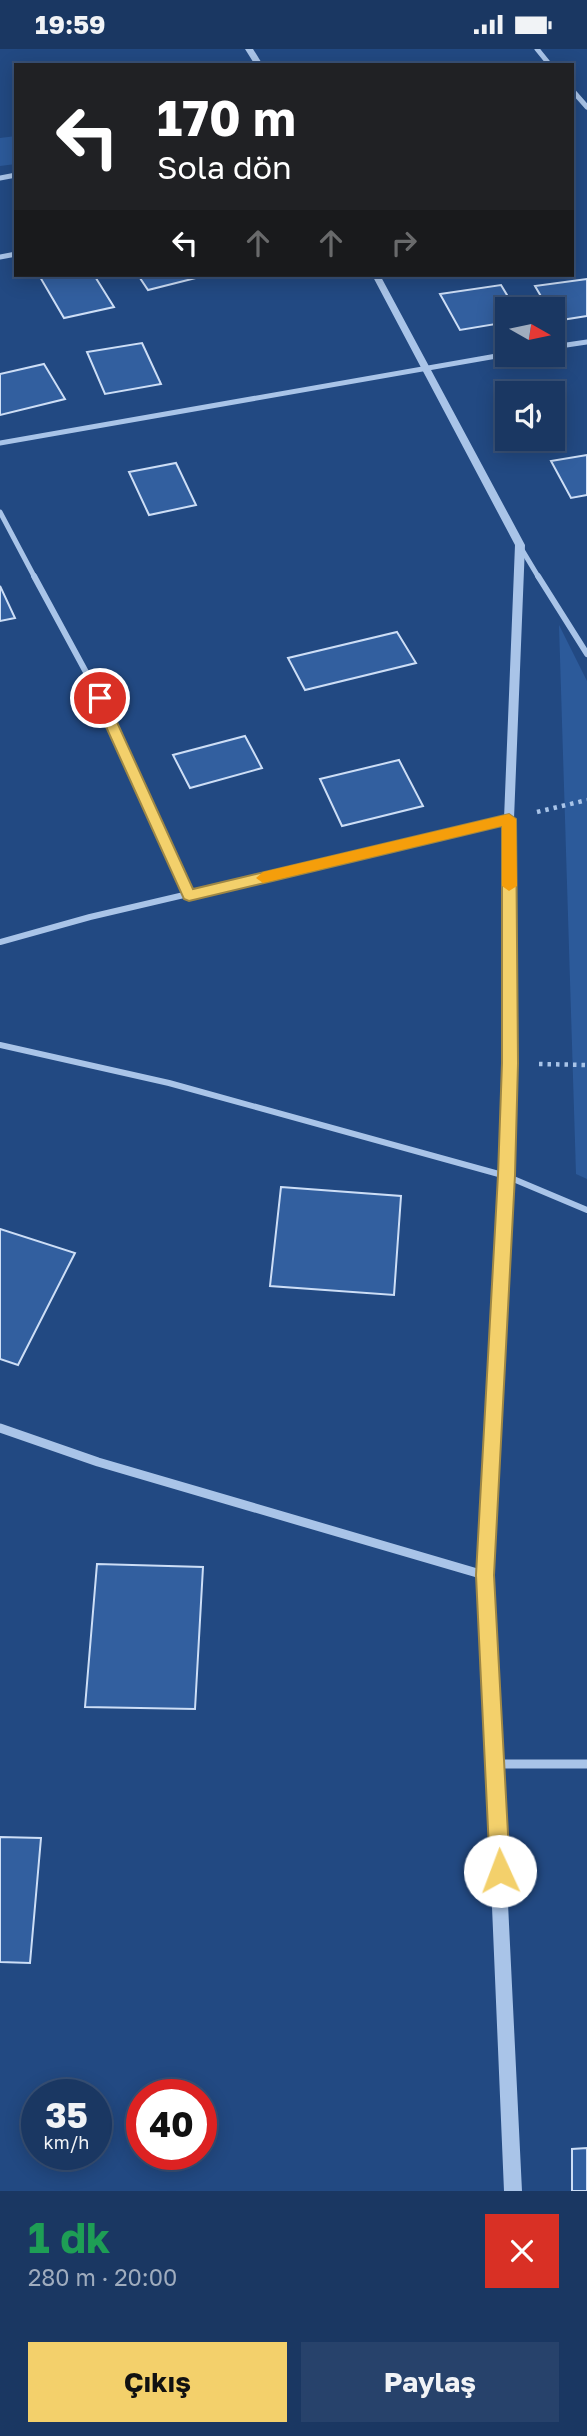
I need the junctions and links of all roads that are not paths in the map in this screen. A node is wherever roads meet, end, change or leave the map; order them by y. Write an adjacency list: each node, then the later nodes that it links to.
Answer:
1 (537, 49): 2 (street)
2 (548, 63)
3 (574, 92): 4 (street)
4 (587, 107)
5 (377, 277): 9 (street)
6 (587, 342): 7 (street)
7 (565, 345)
8 (495, 356): 9 (street)
9 (426, 366): 10 (street); 12 (street)
10 (0, 443)
11 (0, 512): 15 (street)
12 (520, 545): 13 (street); 14 (street)
13 (587, 654)
14 (509, 819): 15 (street); 18 (street)
15 (189, 895): 16 (street)
16 (0, 942)
17 (0, 1045): 18 (street)
18 (506, 1175): 19 (street); 21 (street)
19 (587, 1210)
20 (0, 1429): 21 (street)
21 (485, 1575): 22 (street)
22 (495, 1764): 23 (street); 24 (street)
23 (587, 1764)
24 (513, 2191)

